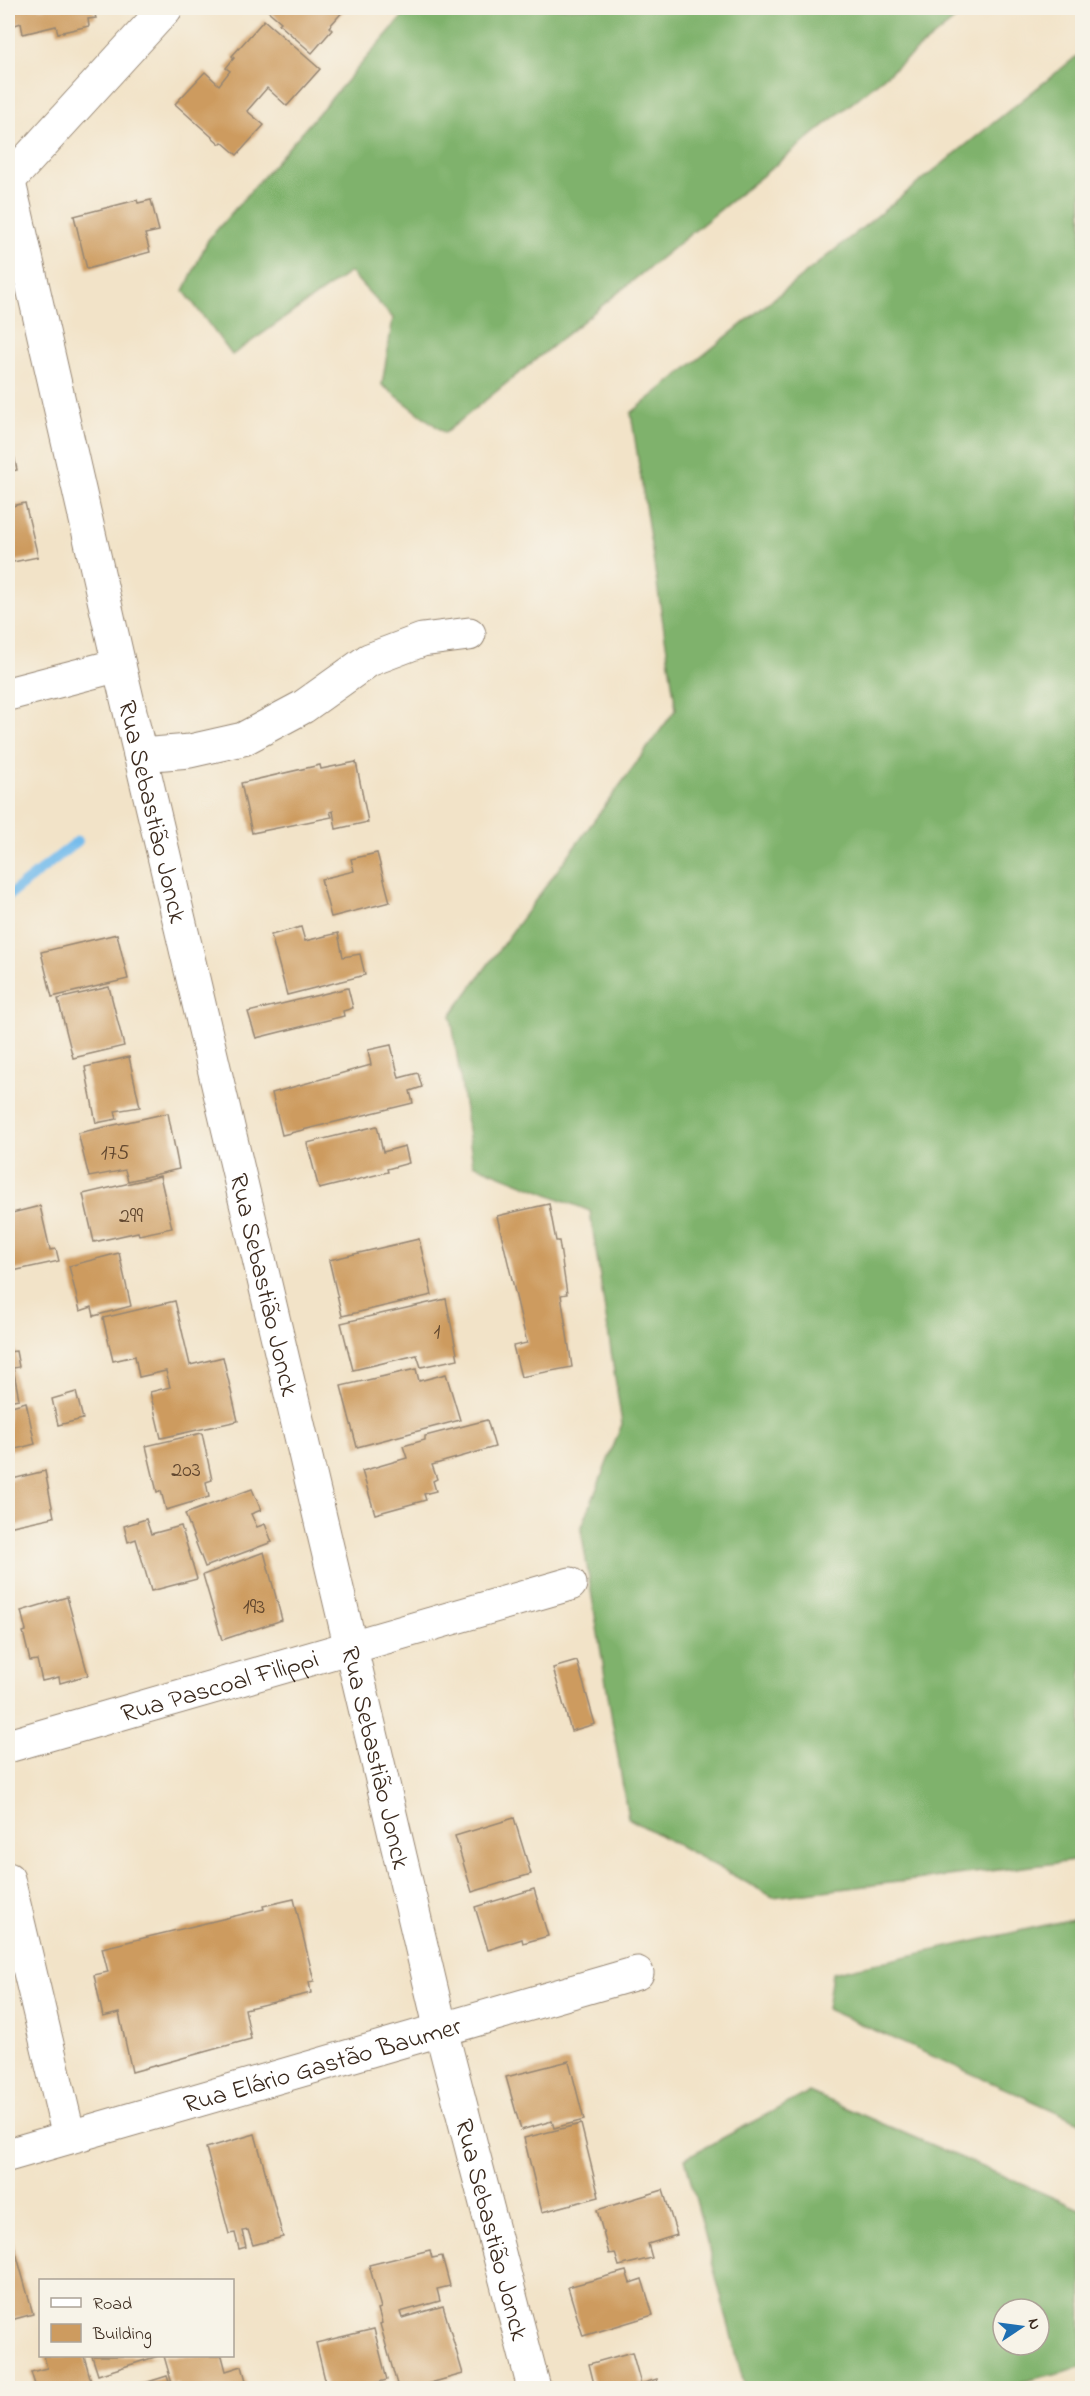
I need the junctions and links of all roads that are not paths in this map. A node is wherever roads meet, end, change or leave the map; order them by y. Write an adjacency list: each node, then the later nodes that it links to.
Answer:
1 (166, 8): 2 (street)
2 (8, 179): 4 (street, Rua Sebastião Jonck)
3 (470, 634): 6 (street)
4 (119, 666): 5 (street); 6 (street, Rua Sebastião Jonck)
5 (8, 694)
6 (140, 755): 8 (street, Rua Sebastião Jonck)
7 (570, 1584): 8 (street, Rua Pascoal Filippi)
8 (351, 1647): 9 (street, Rua Pascoal Filippi); 12 (street, Rua Sebastião Jonck)
9 (8, 1746)
10 (8, 1879): 13 (street)
11 (637, 1973): 12 (street, Rua Elário Gastão Baumer)
12 (441, 2030): 13 (street, Rua Elário Gastão Baumer); 15 (street, Rua Sebastião Jonck)
13 (69, 2137): 14 (street, Rua Elário Gastão Baumer)
14 (8, 2155)
15 (534, 2388)

